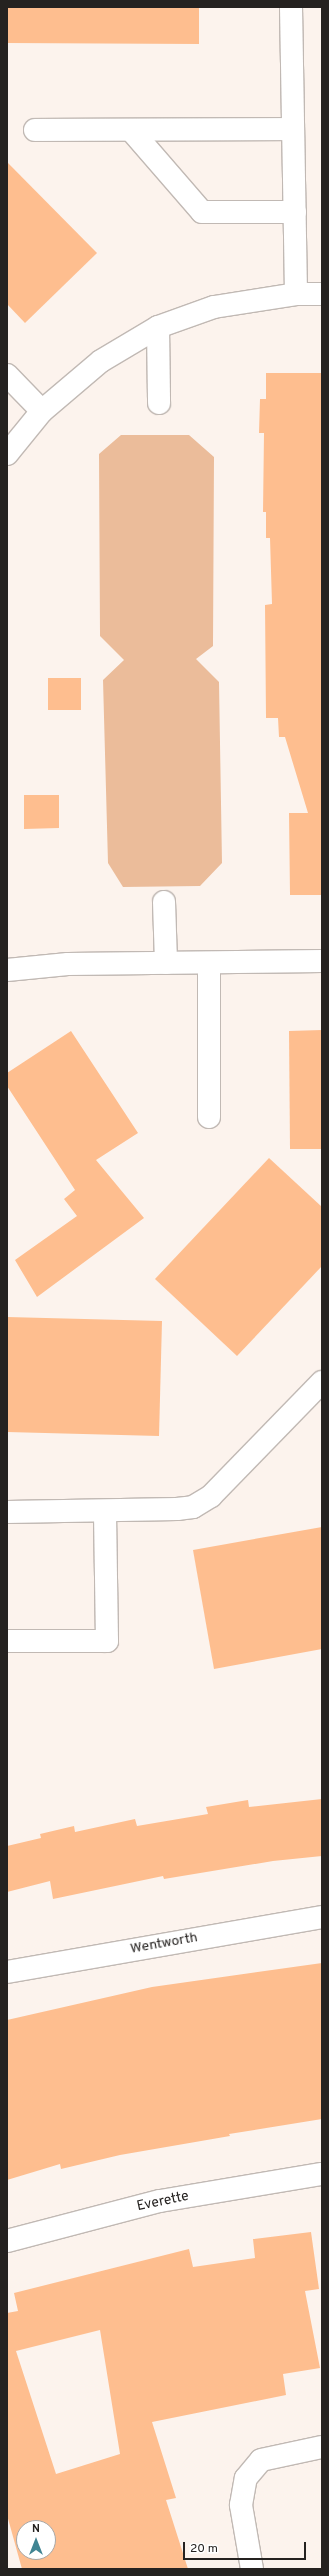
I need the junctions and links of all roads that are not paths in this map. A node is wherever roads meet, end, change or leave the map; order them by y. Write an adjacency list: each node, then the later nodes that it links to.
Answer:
1 (291, 7): 2 (street)
2 (293, 129): 4 (street); 5 (street)
3 (35, 130): 4 (street)
4 (131, 130): 5 (street)
5 (295, 212): 6 (street)
6 (296, 294): 7 (street); 8 (street)
7 (322, 294)
8 (158, 327): 10 (street); 11 (street)
9 (7, 375): 11 (street)
10 (159, 403)
11 (42, 411): 12 (street)
12 (7, 454)
13 (164, 902): 15 (street)
14 (322, 961): 16 (street)
15 (166, 962): 16 (street); 17 (street)
16 (209, 962): 18 (street)
17 (7, 970)
18 (209, 1117)
19 (322, 1382): 20 (street)
20 (105, 1511): 21 (street); 22 (street)
21 (7, 1512)
22 (7, 1641)
23 (322, 1917): 24 (street, Wentworth)
24 (7, 1972)
25 (322, 2174): 26 (street, Everette)
26 (7, 2241)
27 (322, 2447): 28 (street)
28 (252, 2569)

